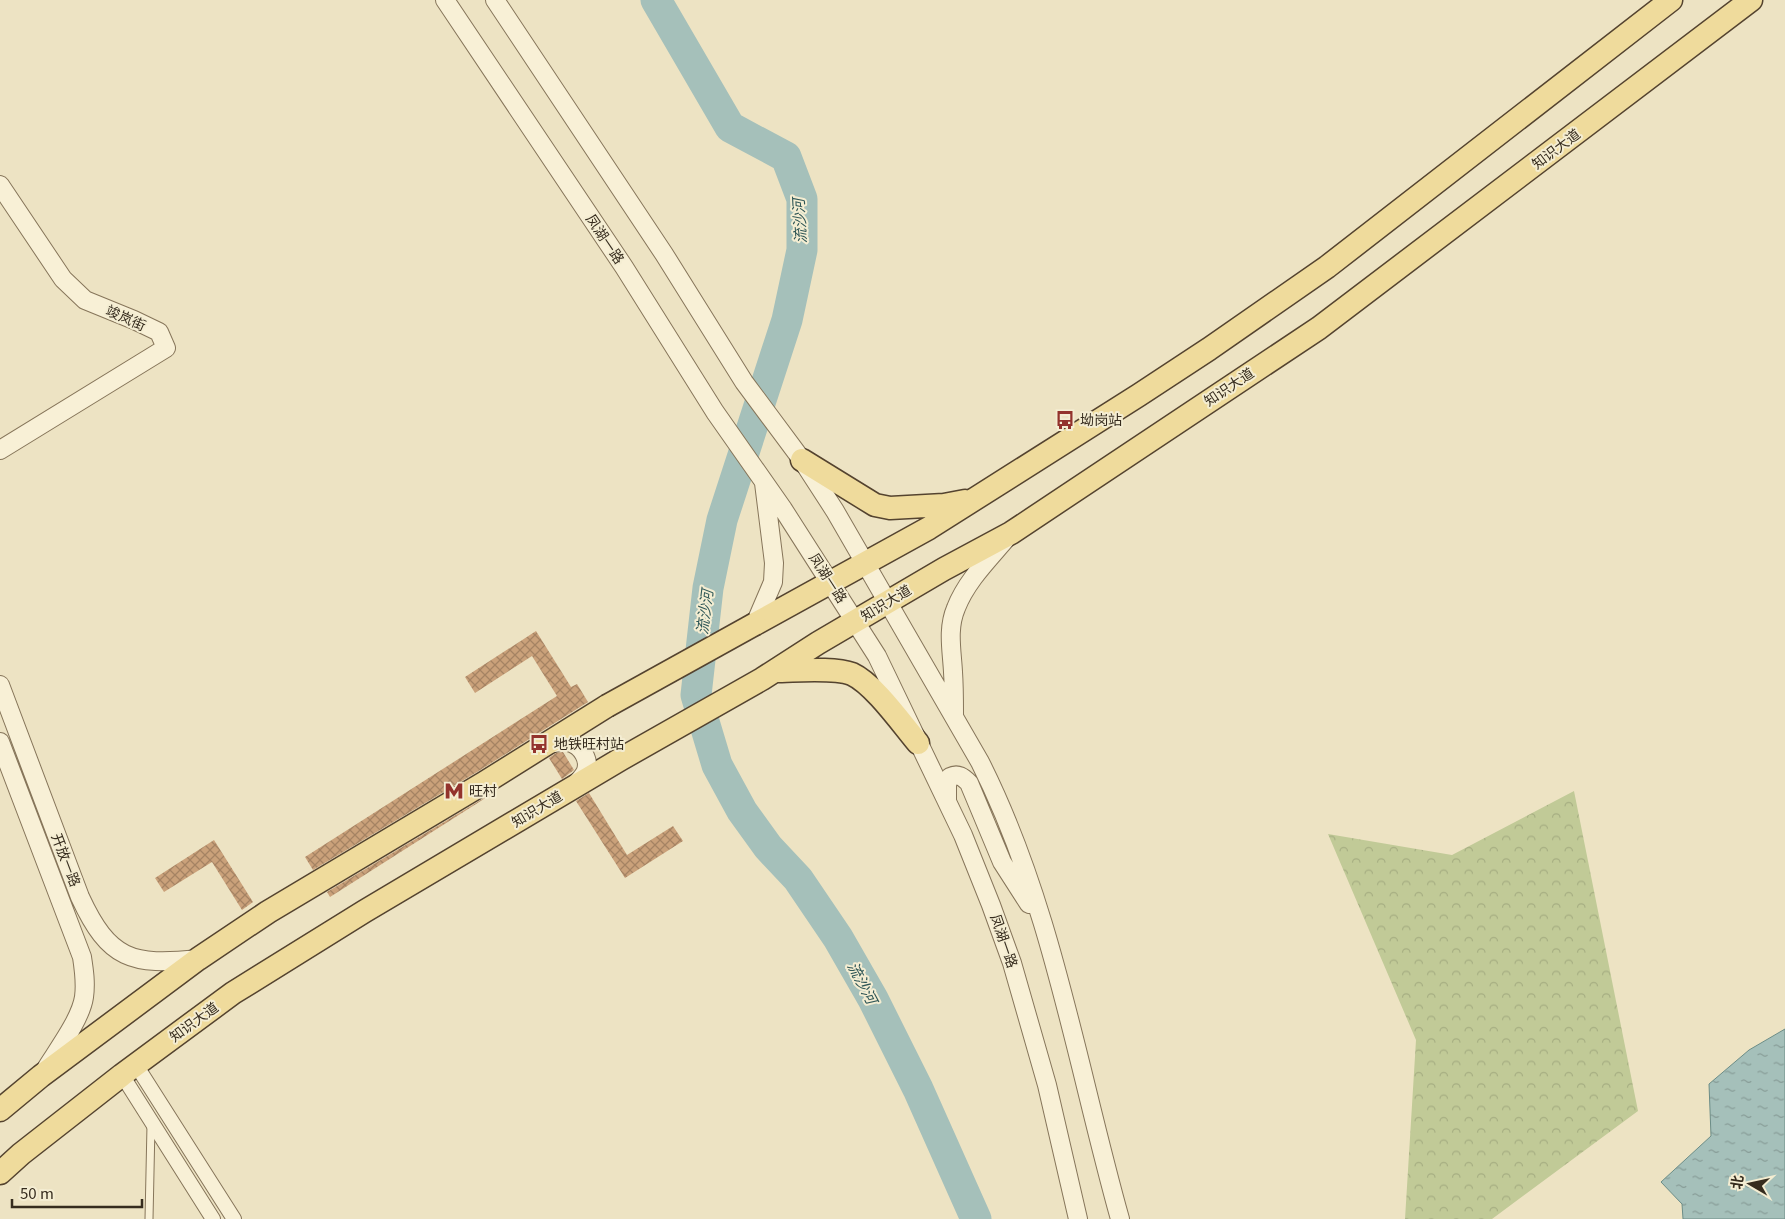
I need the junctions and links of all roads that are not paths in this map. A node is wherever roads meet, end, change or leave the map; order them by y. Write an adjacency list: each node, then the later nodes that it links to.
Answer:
1 (445, 0): 8 (street, 凤湖一路)
2 (495, 0): 7 (street)
3 (1671, 0): 9 (main road)
4 (1751, 0): 10 (main road, 知识大道)
5 (0, 185): 6 (street, 竣岚街)
6 (0, 450)
7 (802, 460): 9 (main road); 11 (street)
8 (763, 480): 12 (street, 凤湖一路); 15 (street)
9 (976, 498): 11 (main road)
10 (1011, 533): 13 (main road, 知识大道); 18 (street)
11 (865, 562): 12 (main road); 13 (street)
12 (831, 582): 14 (street, 凤湖一路); 15 (main road)
13 (888, 602): 14 (main road, 知识大道); 18 (street)
14 (856, 622): 16 (main road, 知识大道); 21 (street, 凤湖一路)
15 (755, 624): 20 (main road, bridge)
16 (769, 675): 21 (main road); 22 (main road, 知识大道)
17 (0, 684): 25 (street, 开放一路)
18 (954, 717): 24 (street)
19 (0, 742): 27 (street, 开放一路)
20 (548, 744): 22 (street); 25 (main road)
21 (918, 744): 23 (street, 凤湖一路)
22 (572, 788): 26 (main road, 知识大道)
23 (947, 801): 24 (street); 34 (street, 凤湖一路)
24 (1044, 928): 35 (street)
25 (198, 959): 27 (main road)
26 (129, 1070): 29 (street); 30 (main road, 知识大道); 33 (street)
27 (41, 1076): 28 (main road)
28 (0, 1110)
29 (151, 1120): 31 (lane); 32 (street)
30 (0, 1172)
31 (148, 1219)
32 (213, 1219)
33 (234, 1219)
34 (1078, 1219)
35 (1120, 1219)

